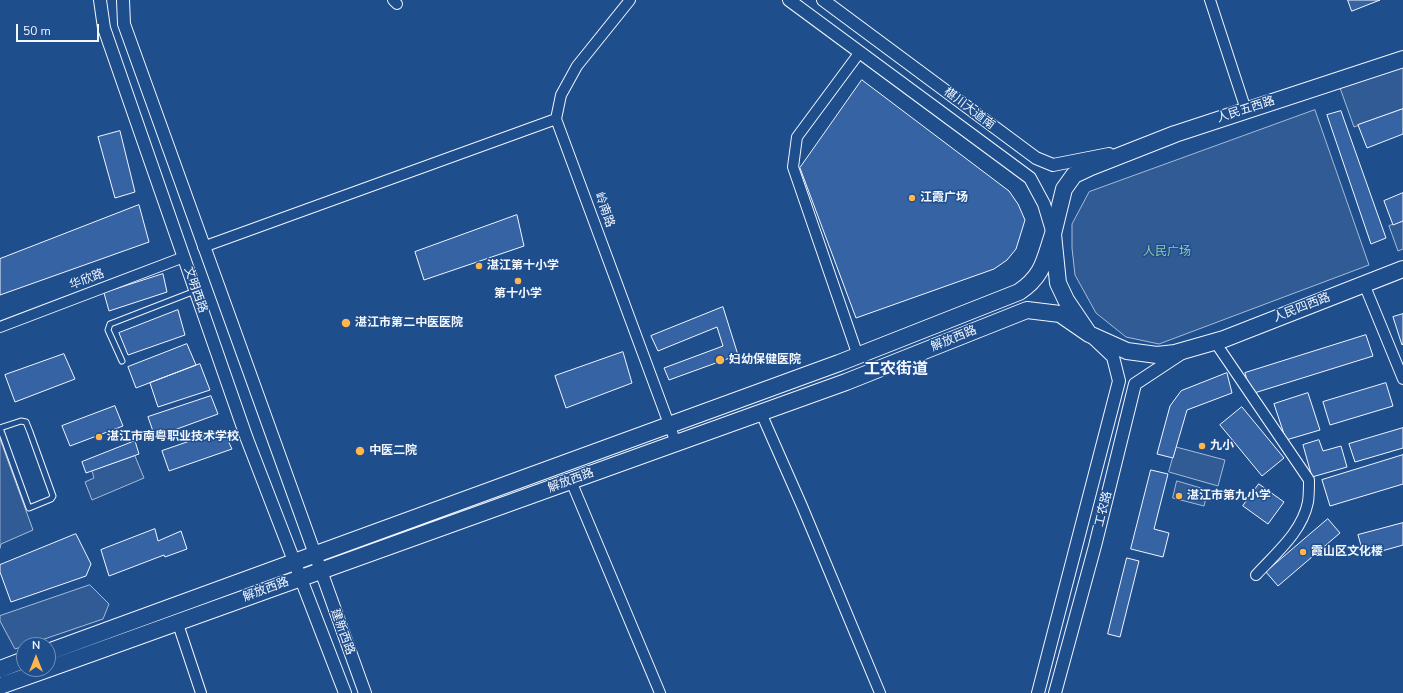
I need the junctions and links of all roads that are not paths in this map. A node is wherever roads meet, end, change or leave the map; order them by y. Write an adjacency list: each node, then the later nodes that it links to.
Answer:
1 (100, 0): 16 (street, 文明西路)
2 (123, 0): 15 (street, 文明西路)
3 (630, 0): 10 (street)
4 (789, 0): 7 (street, 椹川大道南)
5 (823, 0): 12 (street, 椹川大道南)
6 (1210, 0): 9 (street)
7 (860, 52): 14 (street, 椹川大道南); 23 (street)
8 (1403, 58): 9 (main road, 人民五西路)
9 (1246, 110): 11 (main road, 人民五西路)
10 (556, 119): 15 (street); 27 (street, 岭南路)
11 (1176, 134): 12 (street); 13 (main road, 人民五西路)
12 (1132, 148)
13 (1091, 167): 14 (main road, 解放西路)
14 (1052, 234): 21 (main road); 23 (main road, 解放西路)
15 (203, 247): 31 (street, 文明西路)
16 (184, 257): 19 (street, 文明西路); 20 (street, 华欣路)
17 (1403, 269): 18 (main road, 人民四西路)
18 (1364, 284): 22 (main road, 人民四西路); 25 (street)
19 (195, 291): 24 (lane); 32 (street, 文明西路)
20 (0, 327)
21 (1089, 334): 22 (main road, 人民四西路); 26 (main road, 解放西路); 48 (street, 工农路)
22 (1201, 346): 34 (street); 49 (street, 工农路)
23 (858, 356): 27 (main road, 解放西路)
24 (122, 361)
25 (1403, 379)
26 (761, 413): 29 (main road, 解放西路); 47 (street)
27 (669, 425): 29 (street, 岭南路); 31 (main road, 解放西路)
28 (0, 431): 28 (lane)
29 (676, 443): 30 (main road, 解放西路)
30 (571, 480): 33 (main road, 解放西路); 46 (street)
31 (314, 554): 32 (main road, 解放西路); 33 (street, 文明西路)
32 (295, 562): 35 (street, 文明西路); 37 (main road, 解放西路)
33 (320, 570): 35 (main road, 解放西路); 45 (street, 建新西路)
34 (1256, 575)
35 (300, 578): 40 (main road, 解放西路); 44 (street, 建新西路)
36 (178, 627): 43 (street)
37 (56, 649)
38 (16, 662): 39 (main road)
39 (2, 666)
40 (56, 666)
41 (25, 677): 42 (main road, 解放西路)
42 (0, 686)
43 (201, 693)
44 (345, 693)
45 (364, 693)
46 (660, 693)
47 (880, 693)
48 (1038, 693)
49 (1054, 693)

